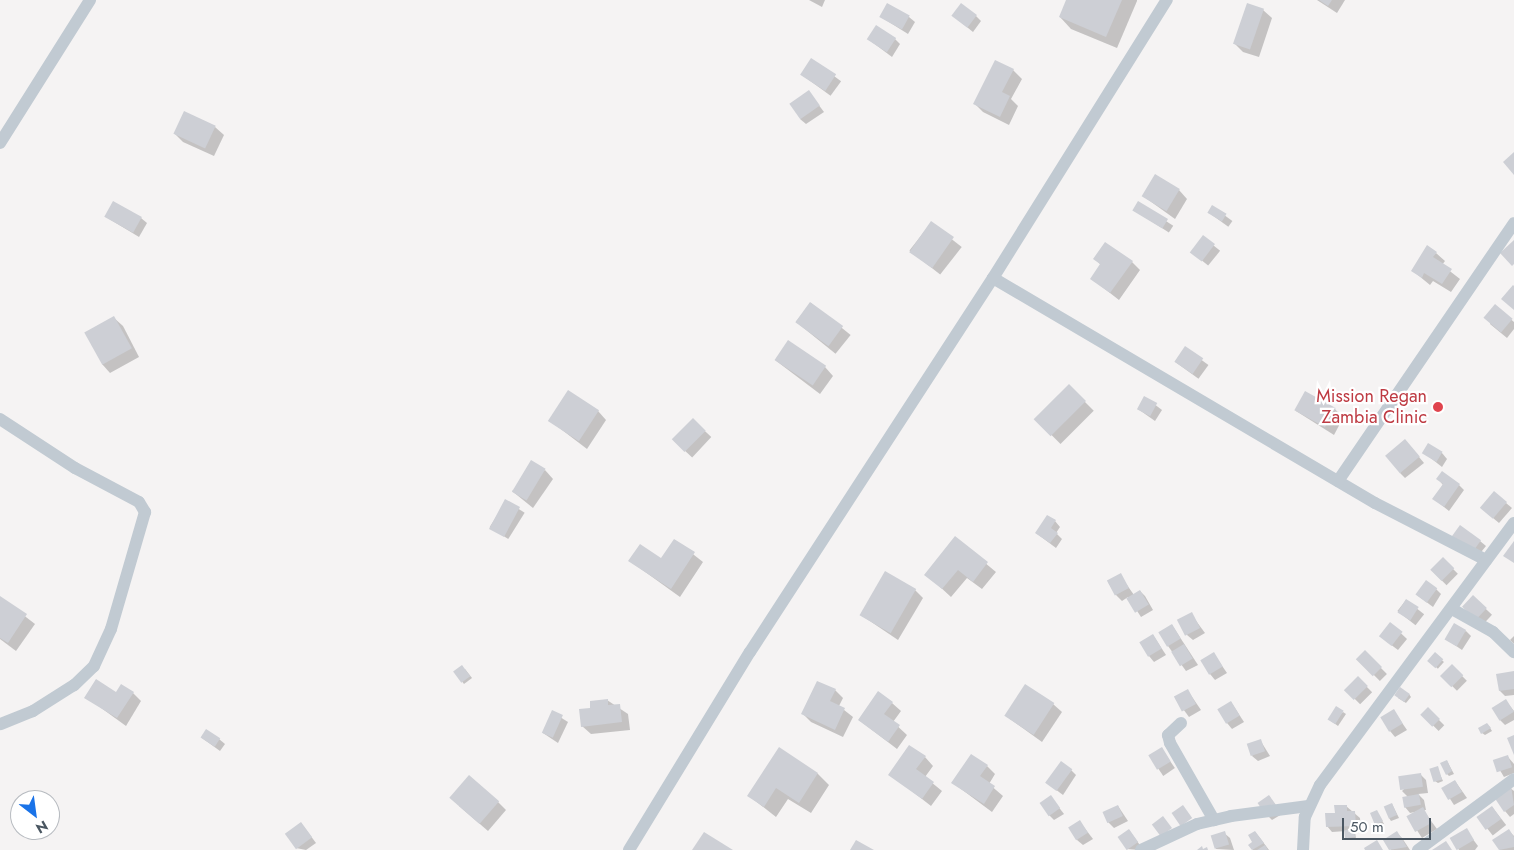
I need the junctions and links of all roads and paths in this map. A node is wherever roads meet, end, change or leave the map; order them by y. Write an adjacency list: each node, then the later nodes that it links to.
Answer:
1 (90, 0): 3 (street)
2 (1167, 0): 5 (street)
3 (0, 143)
4 (1514, 223): 7 (street)
5 (993, 278): 7 (street); 17 (street)
6 (0, 419): 13 (street)
7 (1338, 481): 9 (street)
8 (1514, 524): 9 (street)
9 (1486, 560): 10 (street)
10 (1452, 609): 11 (street); 15 (street)
11 (1514, 652)
12 (1180, 723): 16 (street)
13 (0, 724)
14 (1514, 779): 20 (street)
15 (1308, 806): 16 (street); 19 (street)
16 (1214, 820): 18 (street)
17 (629, 850)
18 (1141, 850)
19 (1302, 850)
20 (1418, 850)

